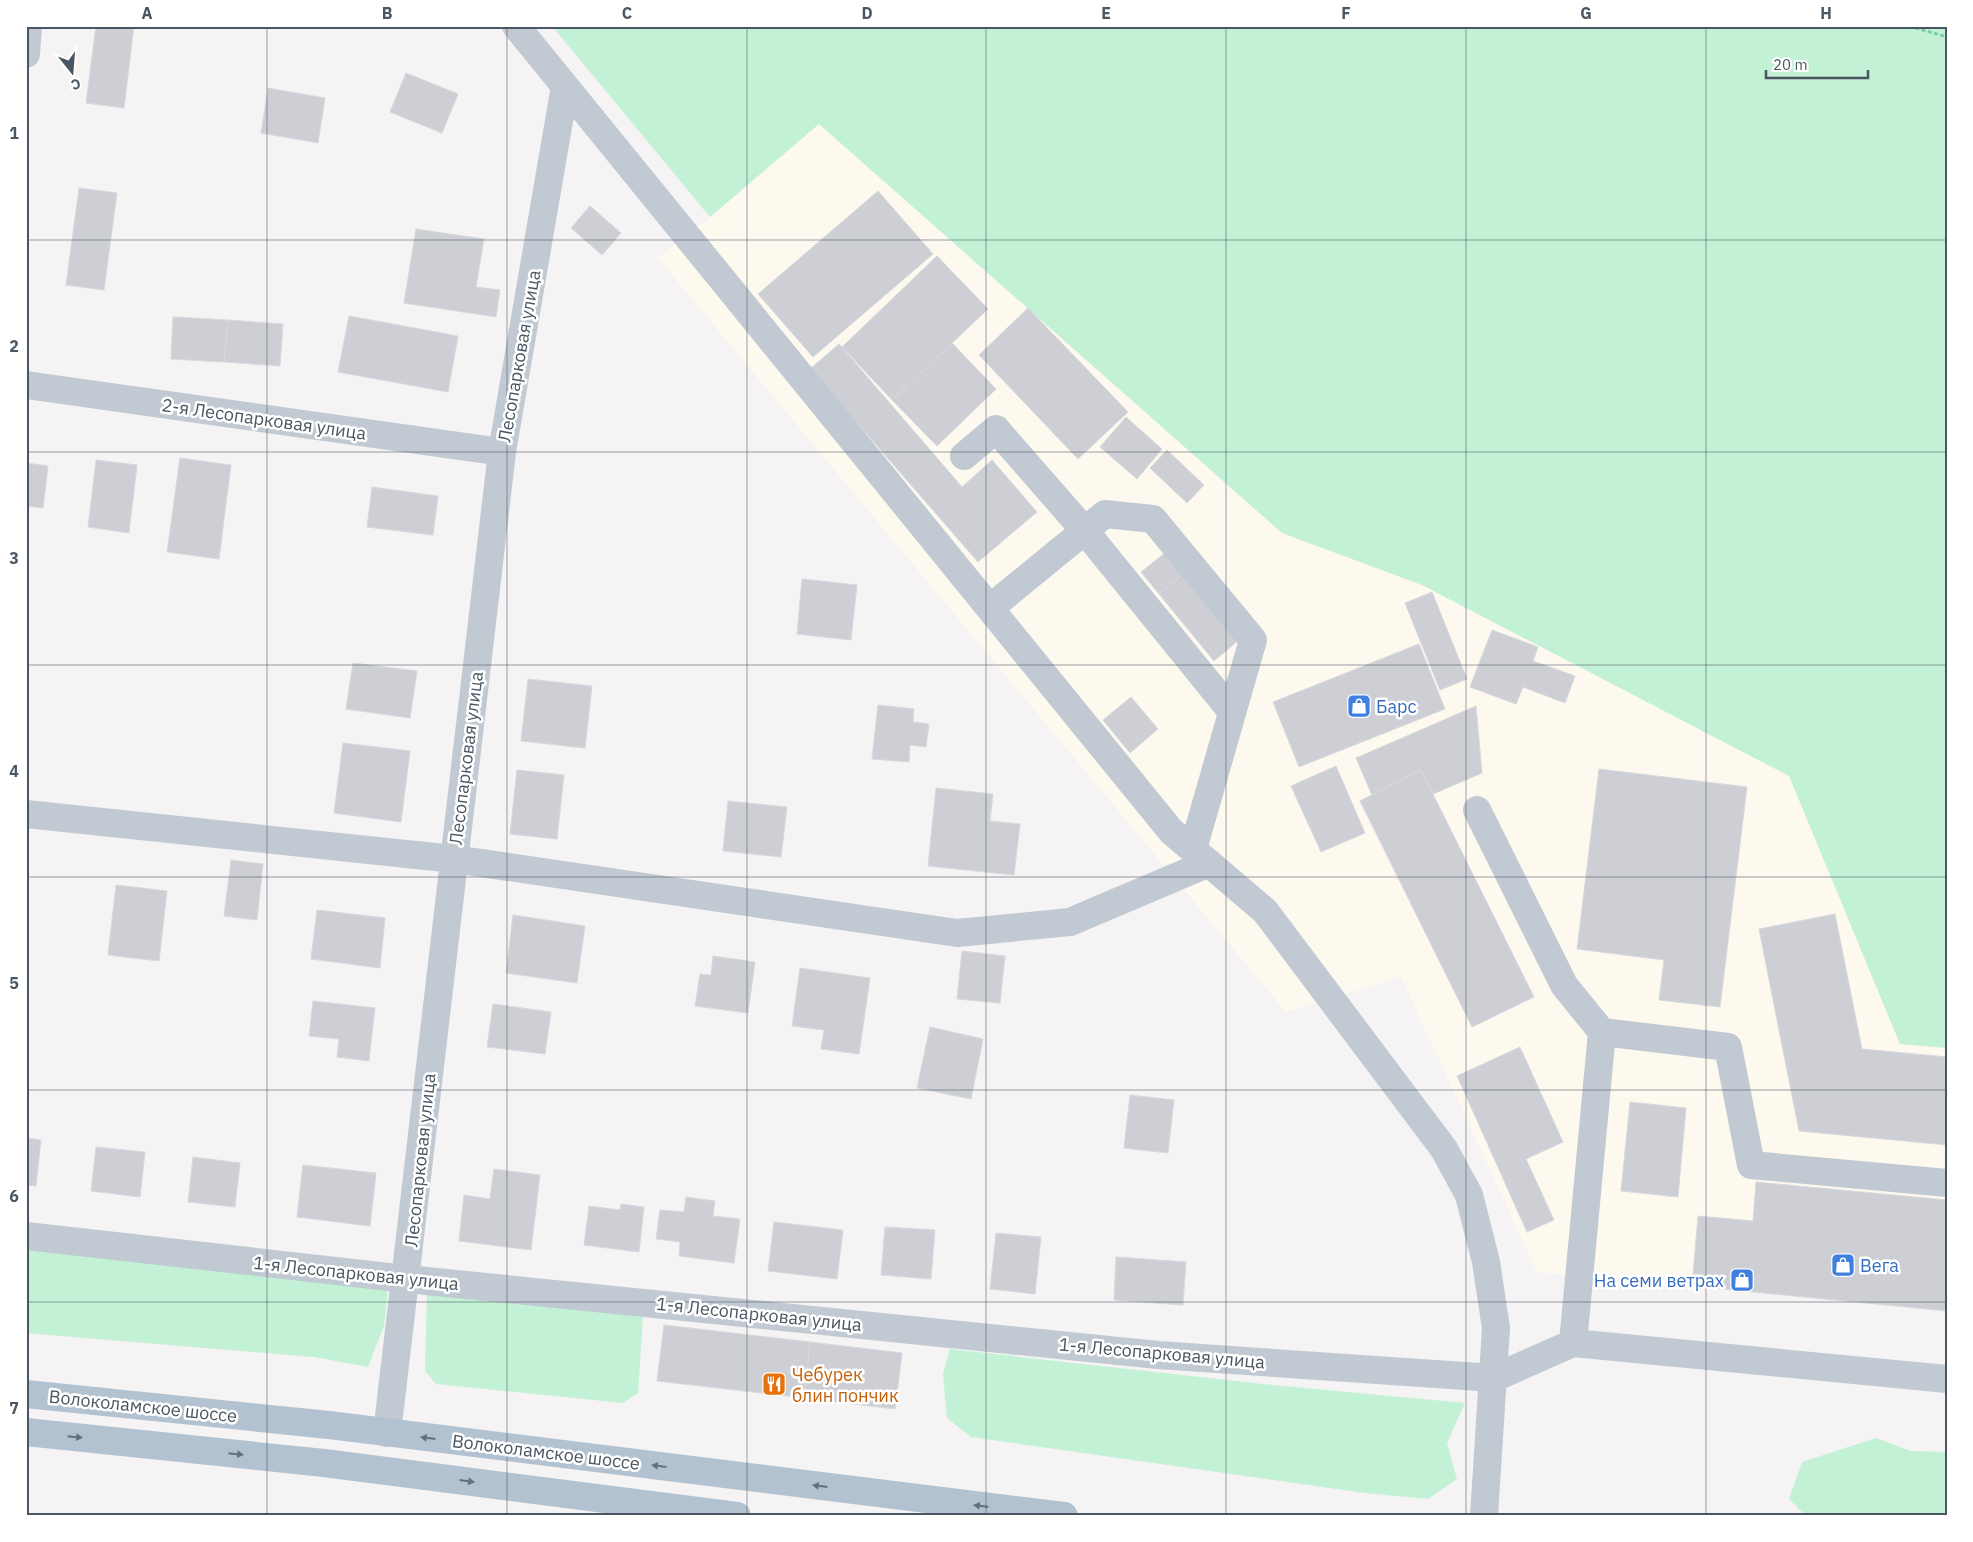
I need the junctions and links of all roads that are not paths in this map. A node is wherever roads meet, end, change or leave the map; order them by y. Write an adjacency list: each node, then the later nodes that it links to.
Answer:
1 (28, 26): 3 (street)
2 (516, 26): 4 (street)
3 (26, 54)
4 (565, 86): 6 (street, Лесопарковая улица); 9 (street)
5 (26, 385): 6 (street, 2-я Лесопарковая улица)
6 (502, 452): 14 (street, Лесопарковая улица)
7 (964, 456): 8 (street)
8 (1085, 531): 9 (street); 10 (street); 10 (street)
9 (990, 608): 13 (street)
10 (1232, 712): 13 (street)
11 (1477, 810): 15 (street)
12 (26, 814): 14 (street)
13 (1201, 856): 14 (street); 20 (street)
14 (454, 859): 18 (street, Лесопарковая улица)
15 (1602, 1032): 16 (street); 19 (street)
16 (1947, 1183)
17 (26, 1236): 18 (street, 1-я Лесопарковая улица)
18 (407, 1279): 20 (street, 1-я Лесопарковая улица); 24 (street, Лесопарковая улица)
19 (1573, 1344): 20 (street); 21 (street)
20 (1494, 1378): 27 (street)
21 (1947, 1379)
22 (26, 1394): 24 (main road, Волоколамское шоссе)
23 (26, 1432): 25 (main road, one-way to 25)
24 (388, 1433): 26 (main road, Волоколамское шоссе, one-way to 24)
25 (737, 1516)
26 (1064, 1516)
27 (1484, 1516)

